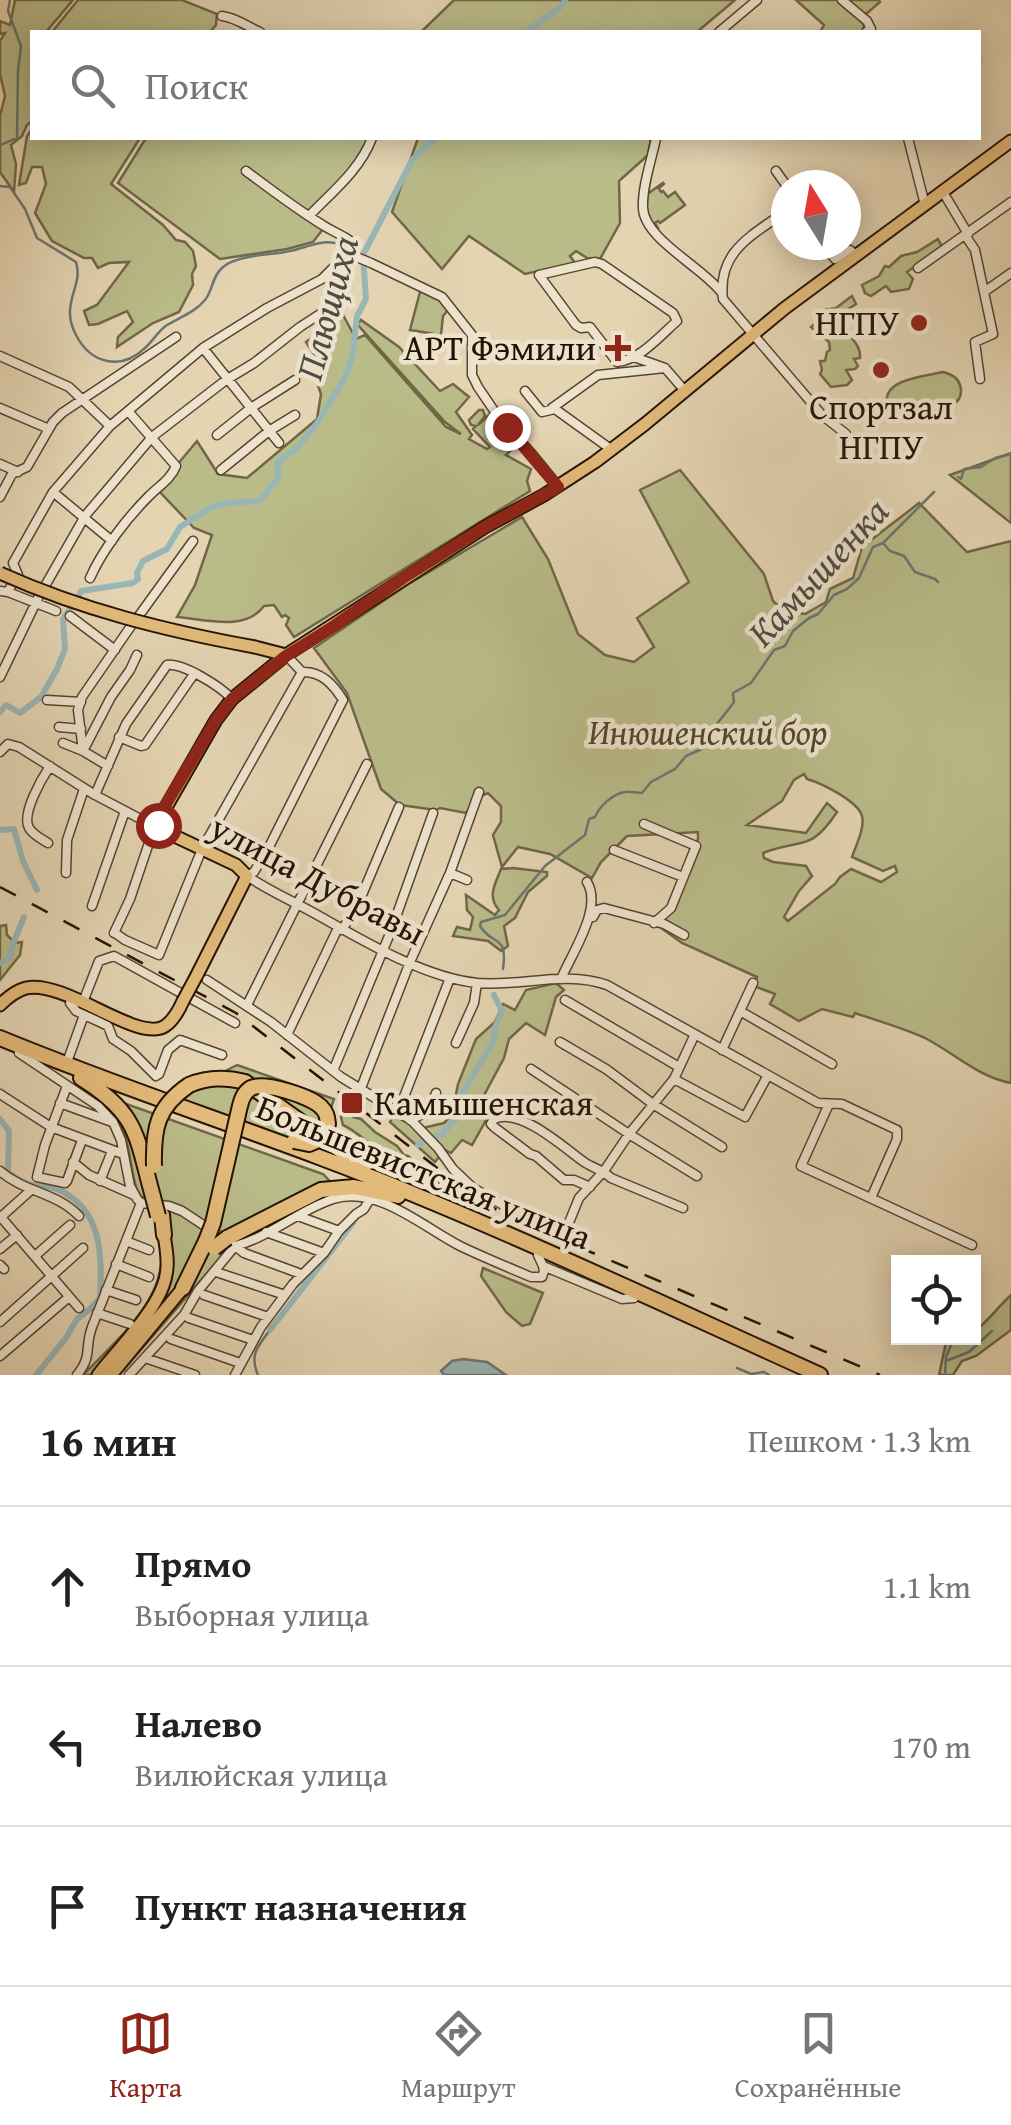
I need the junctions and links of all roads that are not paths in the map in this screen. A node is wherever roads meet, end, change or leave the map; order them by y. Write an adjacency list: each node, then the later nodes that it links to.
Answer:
1 (757, 0): 5 (street)
2 (842, 0): 6 (street)
3 (222, 16): 4 (street)
4 (255, 30)
5 (720, 30)
6 (868, 30)
7 (371, 140): 15 (street)
8 (656, 140): 24 (street)
9 (908, 140): 14 (street)
10 (1011, 142): 12 (main road)
11 (246, 171): 15 (street)
12 (943, 192): 14 (main road); 17 (street)
13 (1011, 202): 17 (street)
14 (925, 205): 18 (main road)
15 (309, 216): 19 (street)
16 (771, 222): 24 (street)
17 (966, 234): 21 (street); 23 (street)
18 (861, 251)
19 (349, 254): 28 (street); 54 (street)
20 (850, 260): 26 (main road)
21 (918, 268)
22 (1011, 273): 23 (street)
23 (984, 292): 32 (street)
24 (722, 294): 26 (street)
25 (343, 300): 33 (street)
26 (754, 334): 36 (main road); 46 (street)
27 (176, 337): 37 (street)
28 (203, 348): 33 (street); 41 (street)
29 (0, 356): 37 (street)
30 (634, 357): 30 (street); 31 (street)
31 (665, 368): 36 (street); 40 (street)
32 (980, 378)
33 (226, 380): 39 (street); 48 (street)
34 (295, 380): 39 (street)
35 (526, 391): 40 (street)
36 (685, 391): 50 (main road)
37 (82, 400): 43 (street); 44 (street)
38 (0, 408): 44 (street)
39 (251, 408): 45 (street); 47 (street)
40 (552, 408): 50 (street)
41 (128, 410): 43 (street); 48 (street)
42 (295, 414): 45 (street)
43 (110, 426): 55 (street)
44 (49, 428): 53 (street)
45 (269, 431): 49 (street); 52 (street)
46 (846, 434)
47 (217, 435)
48 (152, 437): 57 (street); 58 (street)
49 (278, 444)
50 (612, 450): 54 (main road)
51 (0, 464): 53 (street)
52 (221, 470)
53 (18, 472): 56 (street)
54 (558, 487): 72 (main road)
55 (54, 492): 57 (street); 61 (street)
56 (0, 497)
57 (84, 516): 58 (street); 63 (street)
58 (112, 541): 62 (street)
59 (193, 541): 68 (street)
60 (0, 573): 72 (main road, bridge)
61 (18, 575)
62 (90, 578)
63 (44, 586)
64 (7, 589): 65 (street)
65 (38, 599): 66 (street); 75 (street)
66 (56, 611)
67 (70, 616): 70 (street)
68 (138, 617)
69 (131, 626): 70 (street)
70 (114, 650): 78 (street)
71 (137, 655): 84 (street)
72 (286, 656): 73 (street); 76 (main road)
73 (302, 672): 97 (street); 101 (street)
74 (194, 674): 76 (street); 81 (street); 81 (street)
75 (0, 678)
76 (232, 699): 95 (main road)
77 (47, 700): 78 (street)
78 (81, 702): 80 (street)
79 (59, 728): 80 (street)
80 (81, 730): 84 (street)
81 (119, 737): 87 (street)
82 (63, 744): 84 (street)
83 (0, 752): 86 (street, улица Дубравы)
84 (84, 752): 87 (street)
85 (367, 764): 105 (street)
86 (50, 766): 88 (street, улица Дубравы); 96 (street)
87 (108, 766): 90 (street)
88 (84, 789): 90 (street, улица Дубравы); 99 (street)
89 (479, 792): 100 (street)
90 (95, 795): 92 (street, улица Дубравы)
91 (398, 807): 109 (street)
92 (125, 812): 95 (street, улица Дубравы); 106 (street)
93 (433, 813): 111 (street)
94 (644, 824): 102 (street)
95 (158, 825): 97 (main road, улица Дубравы); 97 (street)
96 (48, 844)
97 (202, 848): 101 (main road, улица Дубравы)
98 (614, 850): 102 (street)
99 (66, 873)
100 (450, 873): 103 (street); 112 (street)
101 (248, 876): 105 (street, улица Дубравы); 113 (main road)
102 (683, 877): 108 (street)
103 (467, 880)
104 (587, 882): 107 (street)
105 (298, 905): 109 (street, улица Дубравы); 121 (street)
106 (92, 906)
107 (590, 916): 108 (street); 115 (street)
108 (654, 923): 110 (street)
109 (340, 929): 111 (street, улица Дубравы); 125 (street)
110 (684, 934)
111 (382, 950): 112 (street, улица Дубравы); 135 (street)
112 (410, 962): 114 (street, улица Дубравы); 140 (street)
113 (202, 978): 119 (main road, bridge); 121 (street)
114 (450, 978): 116 (street, улица Дубравы); 146 (street)
115 (561, 979): 116 (street, улица Дубравы); 124 (street, улица Дубравы)
116 (477, 983): 128 (street)
117 (752, 983): 122 (street)
118 (564, 1000): 133 (street)
119 (80, 1005): 120 (main road); 123 (street); 130 (street); 132 (street)
120 (0, 1006)
121 (247, 1006): 125 (street)
122 (740, 1011): 129 (street); 131 (street)
123 (235, 1023)
124 (694, 1034): 129 (street, улица Дубравы); 133 (street)
125 (287, 1035): 135 (street)
126 (0, 1041): 132 (highway, Большевистская улица); 138 (highway, Большевистская улица)
127 (560, 1042): 144 (street)
128 (456, 1043)
129 (722, 1050): 136 (street, улица Дубравы)
130 (222, 1055)
131 (832, 1064)
132 (66, 1065): 139 (highway, Большевистская улица)
133 (679, 1066): 137 (street)
134 (531, 1069): 150 (street)
135 (333, 1070): 140 (street)
136 (768, 1075): 137 (street); 145 (street, улица Дубравы)
137 (674, 1078): 144 (street)
138 (74, 1082): 143 (street); 148 (street); 162 (highway, Большевистская улица); 163 (highway)
139 (116, 1084): 162 (highway, Большевистская улица); 178 (highway, bridge)
140 (362, 1088): 146 (street)
141 (436, 1093): 147 (street)
142 (0, 1094): 149 (street)
143 (60, 1102): 148 (street); 149 (street)
144 (653, 1104): 150 (street); 152 (street)
145 (829, 1104): 165 (street); 165 (street)
146 (392, 1110): 147 (street)
147 (410, 1120): 160 (street)
148 (114, 1122): 154 (street)
149 (52, 1127): 151 (street); 155 (street)
150 (629, 1134): 157 (street); 158 (street)
151 (82, 1140): 153 (street); 155 (street)
152 (722, 1147)
153 (112, 1151): 154 (street); 159 (street)
154 (123, 1154): 163 (street)
155 (73, 1162): 159 (street)
156 (0, 1171): 161 (street)
157 (604, 1171): 160 (street); 160 (street); 166 (street)
158 (696, 1176)
159 (100, 1181): 163 (street)
160 (590, 1186)
161 (31, 1190): 167 (street); 168 (street)
162 (406, 1195): 163 (highway, bridge); 176 (highway); 184 (highway, Большевистская улица); 214 (highway, Большевистская улица)
163 (147, 1198): 173 (highway, bridge); 175 (street); 176 (street)
164 (370, 1198): 169 (street); 171 (street); 184 (street)
165 (870, 1198): 177 (street)
166 (684, 1208)
167 (1, 1216): 174 (street)
168 (79, 1216)
169 (298, 1216): 171 (street); 172 (street)
170 (70, 1224): 183 (street)
171 (340, 1231): 182 (street)
172 (266, 1232): 176 (street); 182 (street)
173 (164, 1235): 208 (main road)
174 (17, 1236): 180 (street); 183 (street)
175 (126, 1241): 181 (street); 185 (street)
176 (231, 1242): 178 (highway, bridge); 187 (street); 210 (street)
177 (972, 1244)
178 (210, 1245): 190 (highway)
179 (84, 1248): 188 (street)
180 (0, 1249)
181 (148, 1250)
182 (324, 1253): 187 (street)
183 (35, 1256): 188 (street)
184 (540, 1260): 213 (highway, Большевистская улица)
185 (116, 1264): 189 (street); 191 (street)
186 (219, 1273): 194 (street)
187 (301, 1274): 194 (street)
188 (52, 1276): 193 (street); 200 (street)
189 (149, 1276)
190 (184, 1288): 209 (main road)
191 (106, 1290): 195 (street); 197 (street)
192 (204, 1295): 198 (street)
193 (69, 1296): 196 (street); 204 (street)
194 (286, 1296): 198 (street)
195 (136, 1300)
196 (79, 1308)
197 (97, 1313): 201 (street); 207 (street)
198 (268, 1317): 203 (street)
199 (189, 1318): 203 (street)
200 (0, 1321)
201 (130, 1324)
202 (171, 1339): 206 (street)
203 (253, 1340): 206 (street)
204 (0, 1356)
205 (148, 1358): 211 (street)
206 (240, 1363): 212 (street)
207 (77, 1375)
208 (98, 1375)
209 (111, 1375)
210 (128, 1375)
211 (195, 1375)
212 (235, 1375)
213 (808, 1375)
214 (820, 1375)

